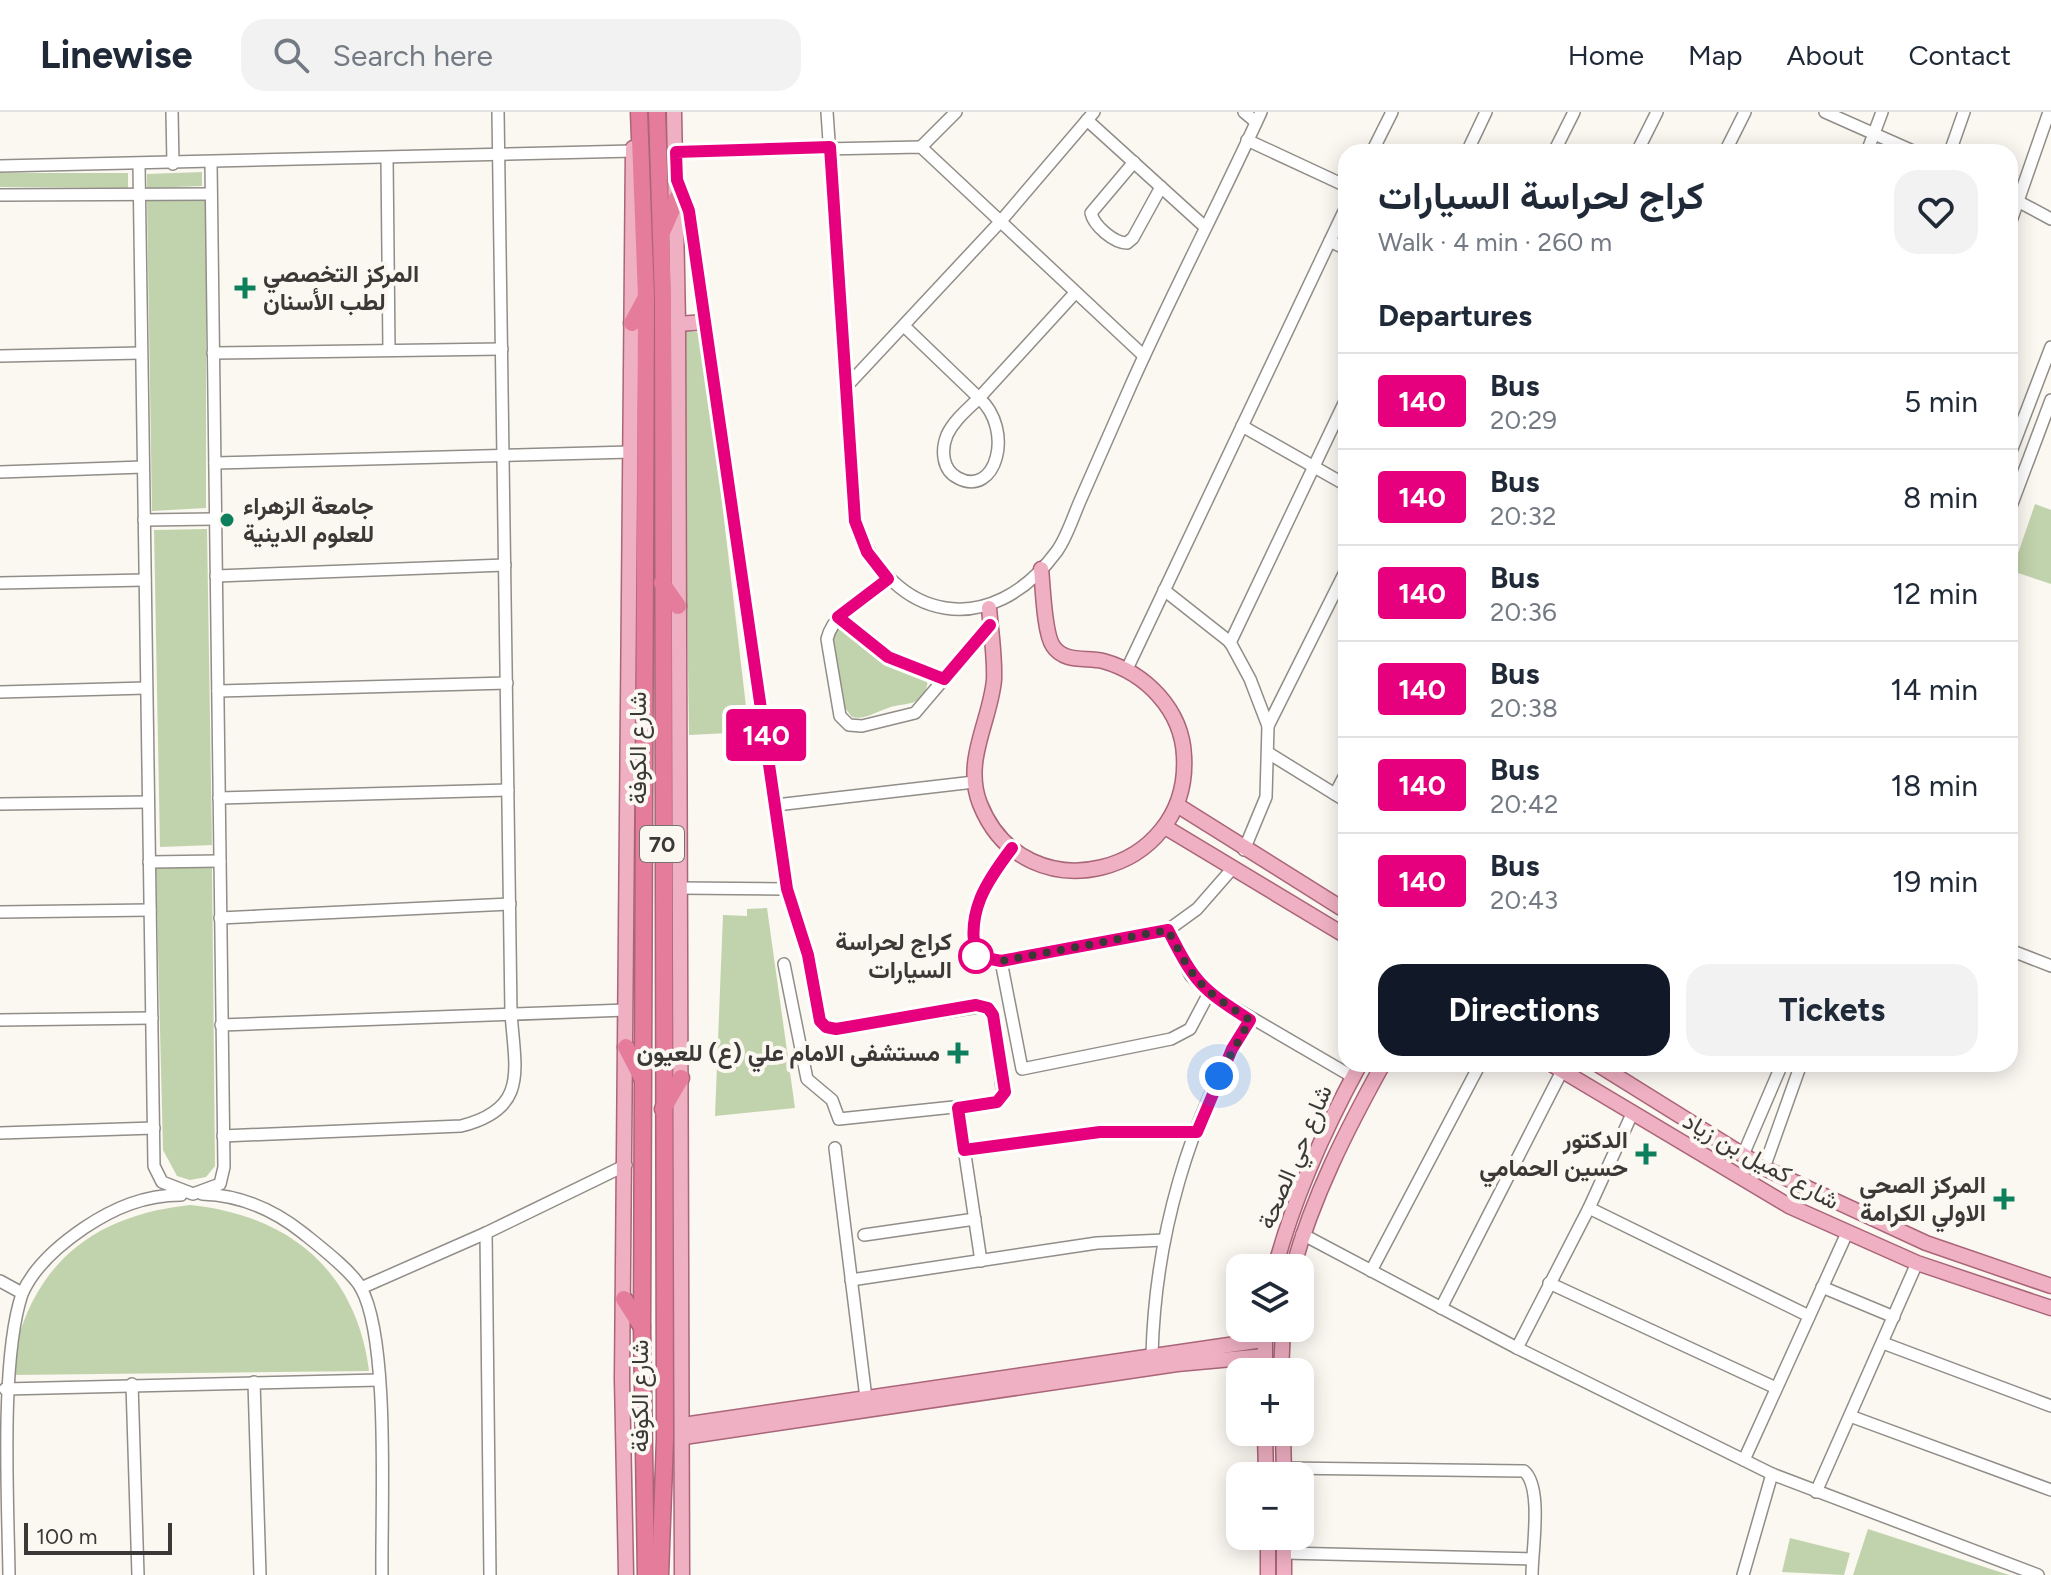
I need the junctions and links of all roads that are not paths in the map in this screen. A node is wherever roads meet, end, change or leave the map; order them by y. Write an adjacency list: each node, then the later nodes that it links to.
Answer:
1 (172, 112): 39 (street)
2 (498, 112): 35 (street)
3 (631, 112): 33 (main road)
4 (639, 112): 59 (highway, شارع الكوفة / 70)
5 (657, 112): 55 (highway, شارع الكوفة / 70)
6 (674, 112): 34 (main road)
7 (827, 112): 31 (street)
8 (956, 112): 32 (street)
9 (1244, 112): 20 (street)
10 (1392, 112): 23 (street)
11 (1486, 112): 24 (street)
12 (1574, 112): 25 (street)
13 (1657, 112): 26 (street)
14 (1745, 112): 27 (street)
15 (1825, 112): 21 (street)
16 (1882, 112): 21 (street)
17 (1964, 112): 30 (street)
18 (2049, 112): 45 (street)
19 (1090, 116): 37 (street); 52 (street)
20 (1258, 117): 22 (street)
21 (1874, 133): 28 (street); 29 (street)
22 (1247, 140): 43 (street); 54 (street)
23 (1376, 144)
24 (1471, 144)
25 (1558, 144)
26 (1641, 144)
27 (1729, 144)
28 (1870, 144)
29 (1898, 144)
30 (1953, 144)
31 (830, 147): 32 (street); 34 (street); 71 (street)
32 (921, 147): 52 (street)
33 (633, 151): 35 (street); 61 (main road)
34 (676, 152): 42 (main road)
35 (499, 155): 36 (street); 65 (street)
36 (387, 158): 38 (street); 66 (street)
37 (1134, 162): 44 (street); 44 (street)
38 (211, 163): 39 (street); 46 (street)
39 (173, 164): 40 (street)
40 (139, 165): 41 (street); 48 (street)
41 (0, 166)
42 (677, 180): 49 (main road); 60 (street)
43 (1338, 182)
44 (1161, 187): 54 (street)
45 (2018, 189)
46 (211, 194): 48 (street); 68 (street)
47 (0, 195): 48 (street)
48 (139, 196): 67 (street)
49 (677, 198): 55 (highway); 62 (main road)
50 (2018, 201): 51 (street)
51 (2051, 219)
52 (1000, 222): 58 (street); 63 (street)
53 (1338, 224): 56 (street)
54 (1205, 227): 70 (street)
55 (661, 235): 94 (highway, شارع الكوفة / 70)
56 (1330, 241): 57 (street); 75 (street)
57 (1338, 245)
58 (1075, 293): 70 (street); 72 (street)
59 (646, 297): 61 (highway); 92 (highway, شارع الكوفة / 70)
60 (705, 322): 62 (main road); 116 (street)
61 (632, 323): 77 (main road)
62 (678, 324): 97 (main road)
63 (904, 326): 71 (street); 72 (street)
64 (2051, 347): 76 (street)
65 (502, 349): 66 (street); 78 (street)
66 (389, 350): 68 (street)
67 (141, 353): 69 (street); 80 (street)
68 (213, 353): 79 (street)
69 (0, 356)
70 (1144, 356): 88 (street)
71 (845, 388): 90 (street)
72 (979, 398): 72 (street)
73 (2051, 400): 84 (street)
74 (1338, 417): 81 (street)
75 (1242, 426): 81 (street); 96 (street)
76 (2018, 433)
77 (630, 452): 78 (street); 92 (main road)
78 (503, 457): 79 (street); 87 (street)
79 (215, 463): 85 (street)
80 (143, 467): 82 (street); 86 (street)
81 (1315, 467): 83 (street); 101 (street)
82 (0, 472)
83 (1338, 480)
84 (2018, 488)
85 (215, 519): 86 (street); 89 (street)
86 (144, 520): 91 (street)
87 (505, 565): 89 (street); 104 (street)
88 (1041, 569): 98 (street); 102 (main road)
89 (216, 576): 106 (street)
90 (888, 579): 98 (street); 99 (street)
91 (145, 580): 93 (street); 105 (street)
92 (638, 580): 140 (main road); 157 (highway, شارع الكوفة / 70)
93 (0, 583)
94 (662, 583): 97 (highway); 160 (highway, شارع الكوفة / 70)
95 (1338, 586): 108 (street)
96 (1164, 590): 101 (street); 102 (street)
97 (678, 606): 124 (main road)
98 (989, 608): 100 (main road)
99 (838, 617): 103 (street); 103 (street)
100 (990, 625): 103 (street); 110 (main road)
101 (1230, 643): 108 (street)
102 (1127, 669): 117 (main road)
103 (944, 679)
104 (507, 683): 106 (street); 111 (street)
105 (146, 688): 107 (street); 114 (street)
106 (218, 691): 113 (street)
107 (0, 692)
108 (1268, 726): 109 (street)
109 (1270, 754): 112 (street); 120 (street)
110 (974, 782): 116 (street); 119 (main road)
111 (508, 790): 113 (street); 126 (street)
112 (1338, 796)
113 (219, 798): 121 (street)
114 (148, 802): 115 (street); 122 (street)
115 (0, 804)
116 (776, 805): 125 (street)
117 (1177, 805): 118 (main road); 120 (main road)
118 (1165, 827): 119 (main road); 123 (main road)
119 (1012, 848): 136 (street)
120 (1244, 850): 127 (main road)
121 (220, 861): 122 (street); 131 (street)
122 (149, 862): 128 (street)
123 (1232, 869): 132 (main road); 133 (street)
124 (679, 888): 125 (street); 156 (main road)
125 (787, 889): 159 (street)
126 (510, 904): 131 (street); 141 (street)
127 (1338, 906)
128 (150, 910): 129 (street); 142 (street)
129 (0, 912)
130 (1338, 915): 132 (main road)
131 (220, 918): 145 (street)
132 (1324, 922): 134 (main road)
133 (1168, 930): 136 (street); 139 (street)
134 (1338, 931)
135 (2018, 953): 138 (street)
136 (1001, 961): 139 (street)
137 (784, 964): 159 (street)
138 (2051, 966)
139 (1209, 993): 144 (street)
140 (626, 1010): 141 (street); 146 (main road)
141 (511, 1013): 145 (street); 167 (street)
142 (152, 1018): 143 (street); 164 (street)
143 (0, 1020)
144 (1250, 1020): 147 (street); 165 (street)
145 (221, 1025): 167 (street)
146 (626, 1047): 157 (highway); 172 (main road)
147 (1338, 1062)
148 (1355, 1072): 158 (main road, شارع حي الصحة)
149 (1379, 1072): 161 (main road, شارع حي الصحة)
150 (1476, 1072): 189 (street)
151 (1554, 1072): 198 (street)
152 (1563, 1072): 162 (main road, شارع كميل بن زياد)
153 (1610, 1072): 171 (main road, شارع كميل بن زياد)
154 (1776, 1072): 171 (street)
155 (1798, 1072): 173 (street)
156 (681, 1078): 160 (highway); 218 (main road)
157 (644, 1080): 202 (highway, شارع الكوفة / 70)
158 (1339, 1102): 161 (main road); 163 (main road, شارع حي الصحة)
159 (958, 1108): 170 (street)
160 (662, 1110): 224 (highway, شارع الكوفة / 70)
161 (1356, 1113): 168 (main road, شارع حي الصحة)
162 (1632, 1114): 176 (street); 178 (main road, شارع كميل بن زياد)
163 (1327, 1127): 168 (main road); 185 (main road, شارع حي الصحة)
164 (154, 1128): 166 (street); 174 (street)
165 (1197, 1132): 170 (street); 184 (street)
166 (0, 1133)
167 (223, 1136): 174 (street)
168 (1342, 1140): 181 (main road, شارع حي الصحة)
169 (835, 1148): 190 (street)
170 (964, 1150): 177 (street)
171 (1743, 1155): 173 (main road, شارع كميل بن زياد)
172 (626, 1165): 180 (street); 197 (main road)
173 (1764, 1168): 175 (main road, شارع كميل بن زياد)
174 (193, 1194): 195 (street); 196 (street)
175 (1829, 1198): 178 (main road); 179 (main road, شارع كميل بن زياد)
176 (1589, 1208): 192 (street); 200 (street)
177 (975, 1219): 182 (street); 187 (street)
178 (1820, 1219): 183 (main road, شارع كميل بن زياد)
179 (1872, 1219): 183 (main road); 193 (main road, شارع كميل بن زياد)
180 (486, 1233): 195 (street); 234 (street)
181 (1302, 1234): 186 (main road, شارع حي الصحة); 189 (street)
182 (864, 1235)
183 (1854, 1236): 188 (main road, شارع كميل بن زياد); 194 (street)
184 (1164, 1240): 187 (street); 207 (street)
185 (1279, 1254)
186 (1297, 1254)
187 (981, 1261): 190 (street)
188 (1917, 1263): 199 (main road, شارع كميل بن زياد); 201 (street)
189 (1371, 1271): 198 (street)
190 (851, 1280): 215 (street)
191 (0, 1281): 196 (street)
192 (1549, 1283): 206 (street); 213 (street)
193 (2051, 1286)
194 (1822, 1287): 200 (street); 201 (street)
195 (361, 1288): 210 (street)
196 (22, 1293): 214 (street)
197 (624, 1299): 202 (highway); 235 (main road)
198 (1441, 1308): 206 (street)
199 (2051, 1308)
200 (1809, 1316): 213 (street)
201 (1894, 1317): 205 (street)
202 (642, 1327): 225 (highway, شارع الكوفة / 70)
203 (1237, 1342): 209 (main road)
204 (1264, 1342): 208 (main road)
205 (1883, 1343): 216 (street); 217 (street)
206 (1517, 1348): 219 (street)
207 (1152, 1355): 209 (main road); 215 (main road)
208 (1265, 1356): 209 (main road)
209 (1184, 1358): 218 (main road)
210 (379, 1380): 211 (street); 233 (street)
211 (254, 1382): 212 (street); 232 (street)
212 (132, 1384): 214 (street); 231 (street)
213 (1776, 1388): 219 (street)
214 (5, 1389): 230 (street)
215 (866, 1398): 218 (main road)
216 (2051, 1406)
217 (1850, 1416): 222 (street); 223 (street)
218 (683, 1431): 240 (main road)
219 (1744, 1460): 221 (street)
220 (1314, 1472): 229 (street)
221 (1772, 1474): 223 (street); 244 (street)
222 (2051, 1490)
223 (1816, 1492): 245 (street)
224 (663, 1542): 238 (highway, شارع الكوفة / 70); 239 (highway)
225 (644, 1544): 236 (highway); 237 (highway, شارع الكوفة / 70)
226 (1268, 1550): 241 (main road)
227 (1285, 1550): 228 (main road)
228 (1285, 1553): 229 (street); 242 (main road)
229 (1532, 1559): 243 (street)
230 (9, 1575)
231 (138, 1575)
232 (260, 1575)
233 (382, 1575)
234 (490, 1575)
235 (626, 1575)
236 (637, 1575)
237 (646, 1575)
238 (660, 1575)
239 (668, 1575)
240 (682, 1575)
241 (1268, 1575)
242 (1284, 1575)
243 (1532, 1575)
244 (1743, 1575)
245 (2038, 1575)

